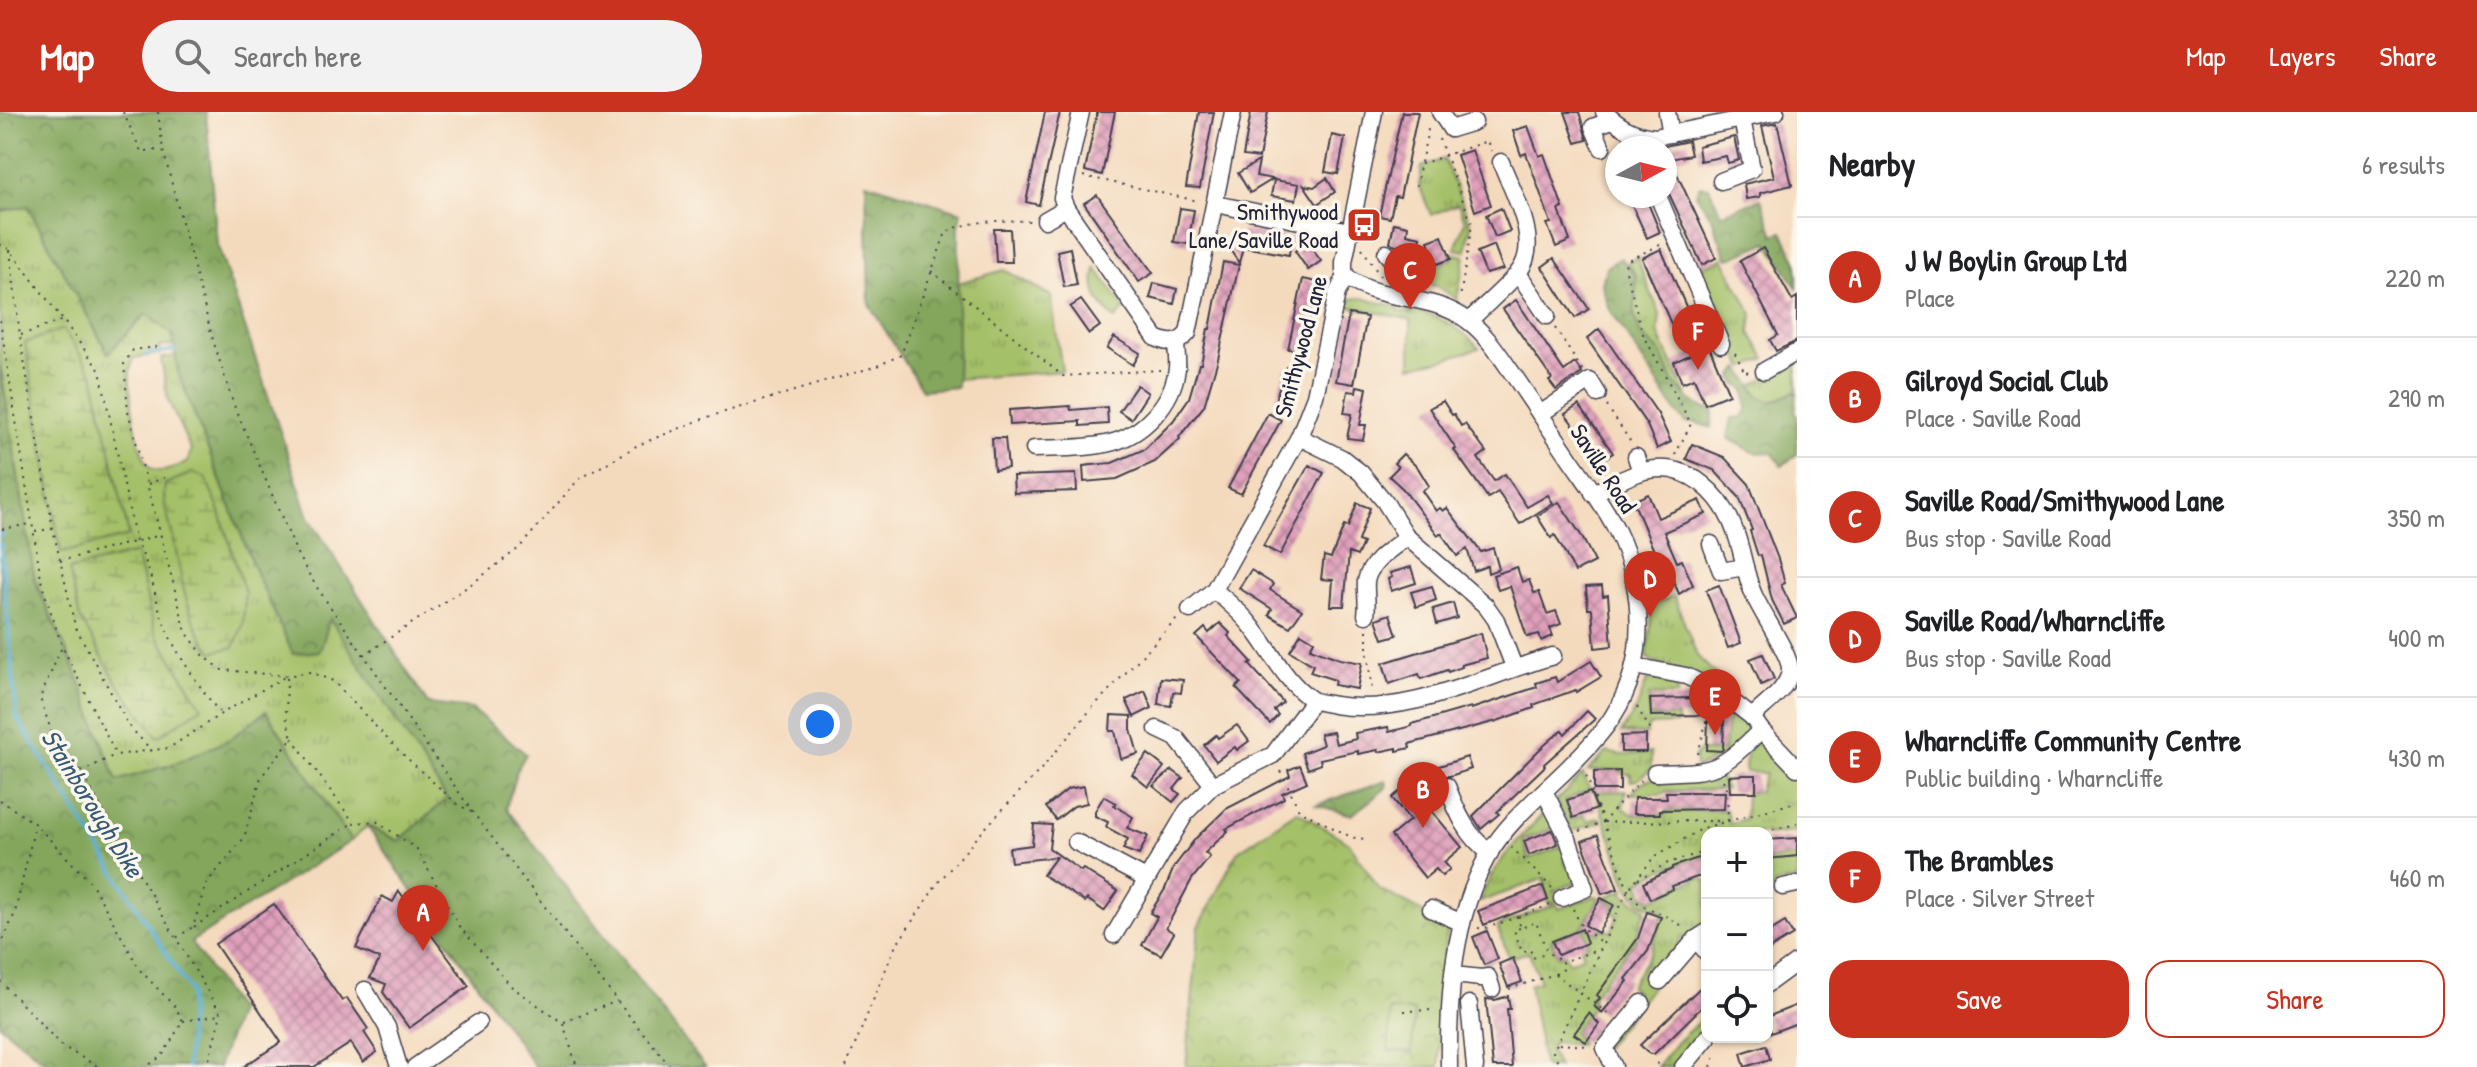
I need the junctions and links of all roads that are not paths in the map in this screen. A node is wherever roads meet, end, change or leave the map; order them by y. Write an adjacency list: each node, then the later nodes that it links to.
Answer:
1 (1081, 112): 17 (street)
2 (1233, 112): 16 (street)
3 (1374, 112): 20 (street, Smithywood Lane)
4 (1440, 112): 9 (street)
5 (1667, 112): 10 (street)
6 (1776, 112): 8 (street)
7 (1608, 116): 11 (street); 13 (street)
8 (1742, 119): 10 (street); 15 (street)
9 (1474, 122)
10 (1671, 134): 12 (street)
11 (1632, 136)
12 (1660, 136)
13 (1602, 148)
14 (1501, 162): 22 (street)
15 (1721, 181)
16 (1215, 204): 20 (street); 27 (street)
17 (1066, 208): 19 (street); 27 (street)
18 (1663, 208): 28 (street)
19 (1045, 220)
20 (1350, 231): 23 (street, Smithywood Lane)
21 (1386, 253): 24 (street)
22 (1518, 273): 25 (street); 26 (street)
23 (1348, 278): 24 (street, Saville Road); 33 (street, Smithywood Lane)
24 (1411, 297): 25 (street, Saville Road)
25 (1462, 316): 32 (street, Saville Road)
26 (1547, 316)
27 (1176, 343): 34 (street)
28 (1721, 344)
29 (1797, 352): 30 (street)
30 (1764, 371)
31 (1594, 387): 32 (street)
32 (1540, 414): 35 (street, Saville Road)
33 (1299, 437): 36 (street); 39 (street, Smithywood Lane)
34 (1034, 449)
35 (1593, 493): 38 (street); 43 (street, Saville Road)
36 (1407, 537): 40 (street); 44 (street)
37 (1711, 544): 38 (street)
38 (1745, 567): 46 (street)
39 (1214, 590): 41 (street, Smithywood Lane); 45 (street)
40 (1370, 605)
41 (1190, 610)
42 (1553, 656): 44 (street)
43 (1634, 666): 46 (street); 52 (street, Saville Road)
44 (1514, 667): 45 (street)
45 (1313, 701): 50 (street)
46 (1756, 723): 48 (street); 49 (street)
47 (1157, 729): 50 (street)
48 (1797, 768)
49 (1655, 773)
50 (1213, 785): 55 (street)
51 (1447, 786): 54 (street)
52 (1544, 791): 54 (street, Saville Road); 56 (street)
53 (1089, 843): 55 (street)
54 (1490, 853): 58 (street, Saville Road)
55 (1146, 879): 59 (street)
56 (1562, 898)
57 (1431, 909): 58 (street)
58 (1466, 925): 62 (street, Saville Road)
59 (1114, 935)
60 (1701, 935): 63 (street)
61 (1795, 968): 64 (street)
62 (1454, 975): 65 (street); 69 (street, Saville Road)
63 (1660, 981)
64 (1773, 981)
65 (1492, 989)
66 (365, 990): 73 (street)
67 (1642, 1003): 77 (street)
68 (1469, 1004): 71 (street)
69 (1450, 1017): 71 (street); 75 (street, Saville Road)
70 (478, 1023): 74 (street)
71 (1470, 1023): 76 (street)
72 (1703, 1043): 78 (street)
73 (399, 1067)
74 (415, 1067)
75 (1449, 1067)
76 (1475, 1067)
77 (1614, 1067)
78 (1683, 1067)

